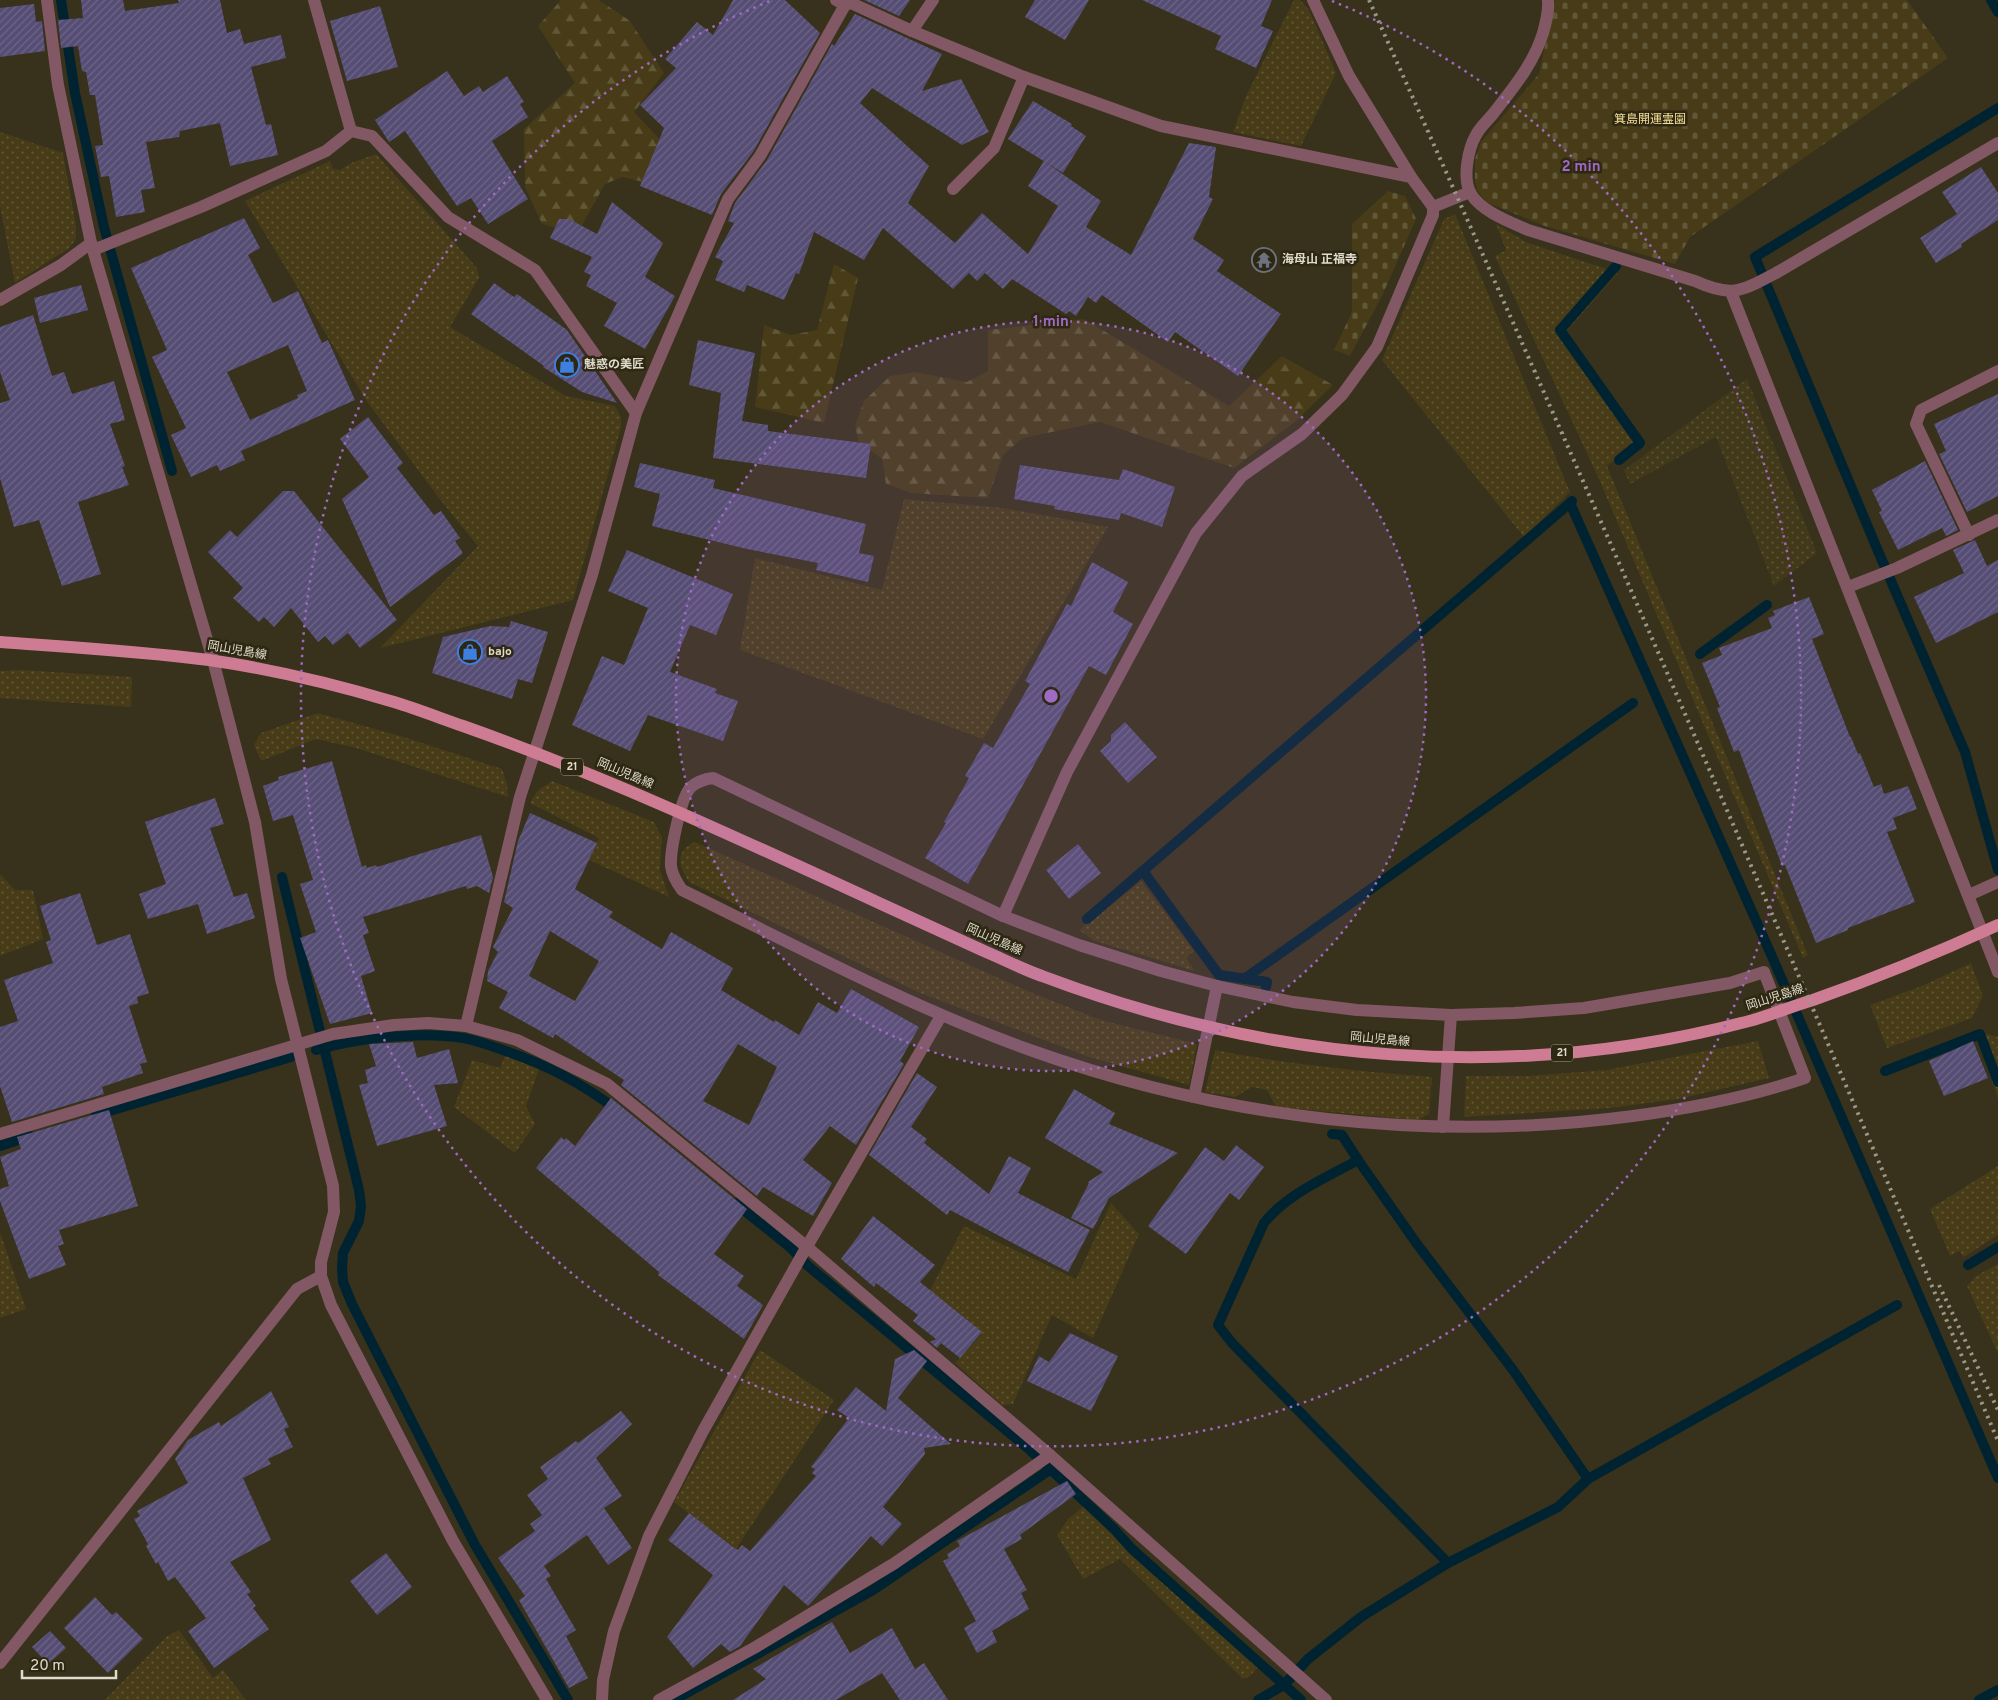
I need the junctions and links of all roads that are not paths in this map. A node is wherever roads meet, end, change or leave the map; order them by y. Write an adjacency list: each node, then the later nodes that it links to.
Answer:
1 (47, 0): 15 (street)
2 (314, 0): 9 (street)
3 (933, 0): 7 (street)
4 (1314, 0): 11 (street)
5 (1548, 0): 13 (street)
6 (840, 2): 7 (street); 19 (street)
7 (912, 31): 8 (street)
8 (1024, 77): 11 (street); 12 (street)
9 (351, 131): 15 (street); 19 (street)
10 (1998, 143): 16 (street)
11 (1410, 177): 14 (street)
12 (953, 189)
13 (1470, 192): 14 (street); 16 (street)
14 (1433, 207): 29 (street)
15 (95, 247): 17 (street); 24 (street)
16 (1731, 292): 22 (street)
17 (0, 300)
18 (1998, 371): 21 (street)
19 (636, 413): 25 (street)
20 (1998, 520): 21 (street)
21 (1969, 535): 22 (street)
22 (1848, 587): 28 (street)
23 (0, 642): 24 (main road, 岡山児島線 / 21)
24 (213, 660): 25 (main road, 岡山児島線 / 21); 36 (street)
25 (534, 751): 26 (main road, 岡山児島線 / 21); 35 (street)
26 (679, 812): 29 (street); 30 (main road, 岡山児島線 / 21); 34 (street)
27 (1993, 884): 28 (street)
28 (1969, 895): 31 (street)
29 (1003, 916): 32 (street)
30 (1998, 925)
31 (1998, 972)
32 (1217, 986): 33 (street); 37 (street)
33 (1451, 1014): 38 (street); 38 (street)
34 (941, 1016): 37 (street); 40 (street)
35 (466, 1026): 36 (street); 40 (street)
36 (297, 1044): 39 (street); 41 (street)
37 (1194, 1097): 38 (street)
38 (1443, 1127)
39 (0, 1134)
40 (802, 1255): 42 (street); 45 (street)
41 (321, 1276): 43 (street); 44 (street)
42 (1044, 1459): 46 (street); 47 (street)
43 (2, 1658)
44 (547, 1700)
45 (602, 1700)
46 (659, 1700)
47 (1326, 1700)

